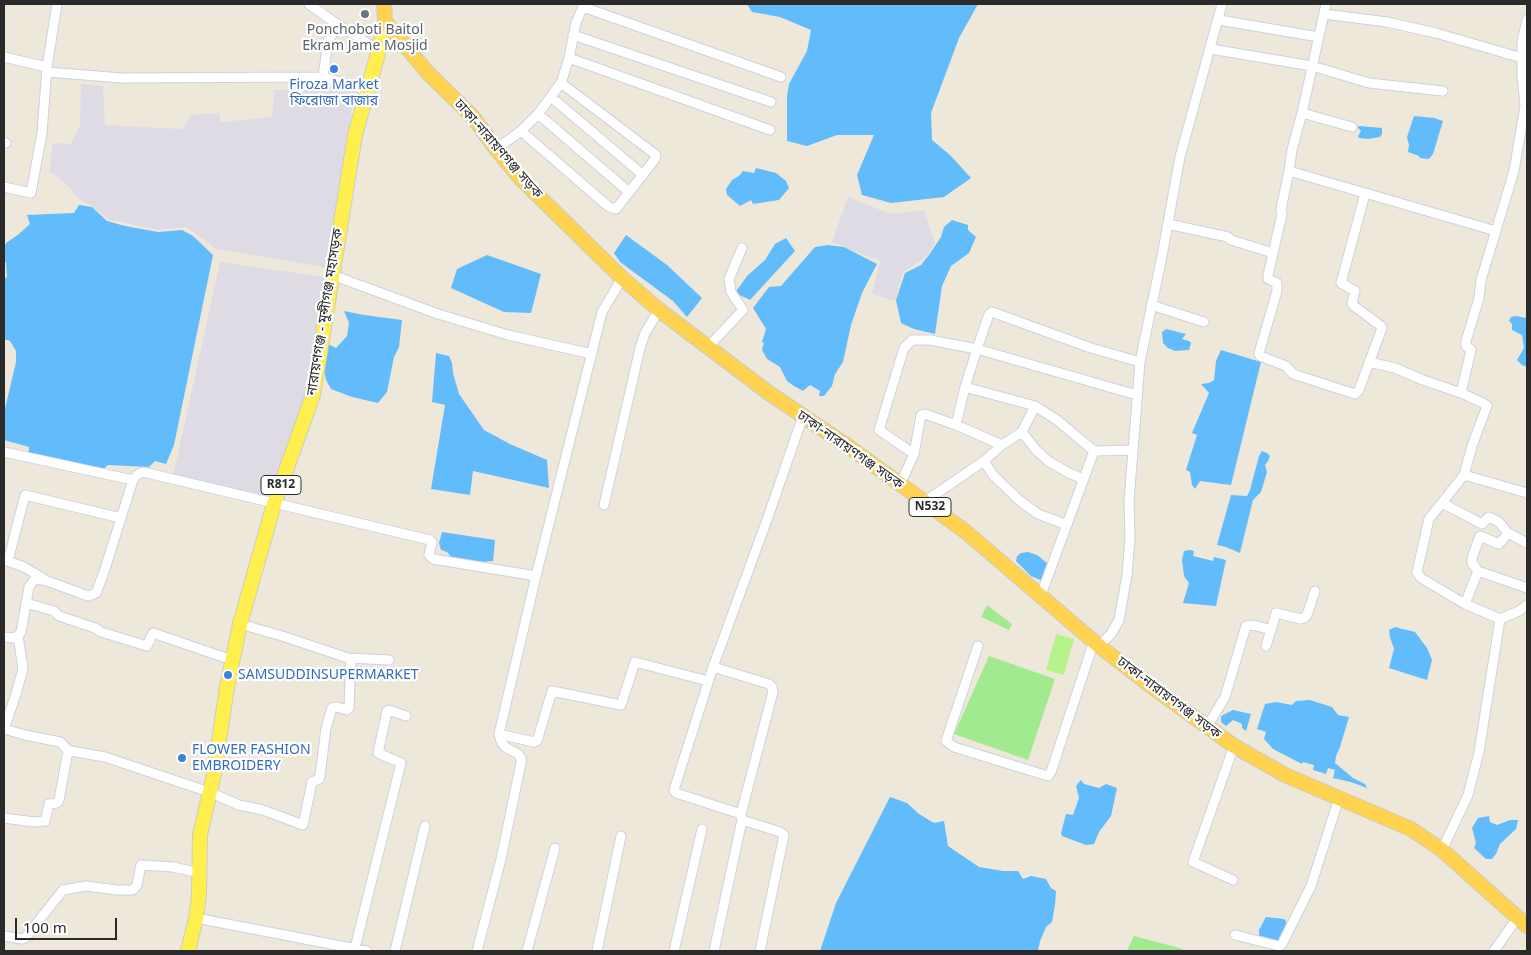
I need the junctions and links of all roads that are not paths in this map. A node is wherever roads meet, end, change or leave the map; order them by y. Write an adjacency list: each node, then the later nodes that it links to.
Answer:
1 (57, 4): 20 (street)
2 (309, 4): 11 (street)
3 (384, 4): 10 (highway)
4 (1222, 4): 8 (street)
5 (1326, 4): 7 (street)
6 (583, 6): 12 (street); 23 (street)
7 (1324, 14): 13 (street); 18 (street)
8 (1218, 20): 13 (street); 14 (street)
9 (1527, 20): 18 (street)
10 (385, 21): 15 (main road, নারায়ণগঞ্জ - মুন্সীগঞ্জ মহাসড়ক / R812); 34 (highway, ঢাকা-নারায়ণগঞ্জ সড়ক / N532)
11 (338, 25): 15 (street); 22 (street)
12 (573, 35): 17 (street); 28 (street)
13 (1318, 37): 19 (street)
14 (1211, 49): 19 (street); 40 (street)
15 (379, 50): 25 (main road, নারায়ণগঞ্জ - মুন্সীগঞ্জ মহাসড়ক / R812)
16 (4, 57): 20 (street)
17 (569, 58): 24 (street); 32 (street)
18 (1522, 58): 21 (street)
19 (1312, 66): 26 (street); 29 (street)
20 (47, 70): 22 (street); 37 (street)
21 (1525, 74): 41 (street)
22 (323, 77): 25 (street)
23 (781, 77)
24 (561, 82): 27 (street); 36 (street)
25 (367, 90): 44 (main road, নারায়ণগঞ্জ - মুন্সীগঞ্জ মহাসড়ক / R812)
26 (1443, 91)
27 (551, 97): 30 (street); 36 (street)
28 (771, 102)
29 (1302, 113): 31 (street); 35 (street)
30 (538, 114): 33 (street); 38 (street)
31 (1352, 127)
32 (770, 130)
33 (520, 131): 34 (street); 38 (street)
34 (496, 150): 45 (highway, ঢাকা-নারায়ণগঞ্জ সড়ক / N532)
35 (1290, 171): 39 (street); 43 (street)
36 (643, 175): 38 (street)
37 (4, 187)
38 (629, 192)
39 (1365, 194): 41 (street); 53 (street)
40 (1168, 224): 43 (street); 46 (street)
41 (1496, 231): 55 (street)
42 (742, 248): 49 (street)
43 (1273, 253): 53 (street)
44 (332, 275): 51 (street); 74 (main road, নারায়ণগঞ্জ - মুন্সীগঞ্জ মহাসড়ক / R812)
45 (622, 278): 47 (highway, ঢাকা-নারায়ণগঞ্জ সড়ক / N532); 51 (street)
46 (1152, 305): 48 (street); 52 (street)
47 (659, 310): 49 (highway, ঢাকা-নারায়ণগঞ্জ সড়ক / N532); 75 (street)
48 (1204, 322)
49 (708, 347): 58 (highway, ঢাকা-নারায়ণগঞ্জ সড়ক / N532)
50 (977, 352): 52 (street); 54 (street); 56 (street); 65 (street)
51 (592, 354): 82 (street)
52 (1140, 362): 56 (street)
53 (1369, 362): 55 (street)
54 (966, 386): 57 (street); 59 (street)
55 (1461, 394): 67 (street)
56 (1137, 395): 62 (street)
57 (1035, 406): 60 (street); 63 (street)
58 (803, 416): 70 (highway, ঢাকা-নারায়ণগঞ্জ সড়ক / N532); 101 (street)
59 (956, 425): 61 (street); 65 (street)
60 (1022, 432): 61 (street); 68 (street)
61 (1002, 445): 66 (street)
62 (1132, 450): 63 (street); 95 (street)
63 (1094, 451): 68 (street)
64 (4, 452): 69 (street)
65 (914, 454): 70 (street)
66 (984, 461): 72 (street); 77 (street)
67 (1464, 475): 71 (street); 73 (street)
68 (1083, 479): 77 (street)
69 (133, 480): 74 (street); 76 (street)
70 (900, 485): 72 (highway, ঢাকা-নারায়ণগঞ্জ সড়ক / N532)
71 (1527, 493)
72 (924, 502): 86 (highway, ঢাকা-নারায়ণগঞ্জ সড়ক / N532)
73 (1442, 503): 78 (street); 88 (street)
74 (274, 504): 82 (street); 91 (main road, নারায়ণগঞ্জ - মুন্সীগঞ্জ মহাসড়ক / R812)
75 (604, 505)
76 (121, 518): 80 (street); 83 (street)
77 (1067, 525): 86 (street)
78 (1508, 532): 79 (street); 81 (street)
79 (1527, 543)
80 (6, 560): 83 (street)
81 (1478, 571): 84 (street); 88 (street)
82 (536, 576): 106 (street)
83 (50, 582): 87 (street)
84 (1527, 588)
85 (1315, 591): 92 (street)
86 (1041, 595): 95 (highway, ঢাকা-নারায়ণগঞ্জ সড়ক / N532)
87 (26, 603): 93 (street); 99 (street)
88 (1465, 604): 90 (street)
89 (1527, 605): 90 (street)
90 (1500, 619): 117 (street)
91 (240, 624): 98 (street); 99 (main road, নারায়ণগঞ্জ - মুন্সীগঞ্জ মহাসড়ক / R812)
92 (1270, 630): 97 (street); 104 (street)
93 (18, 636): 94 (street); 105 (street)
94 (4, 637)
95 (1096, 644): 96 (street); 104 (highway, ঢাকা-নারায়ণগঞ্জ সড়ক / N532)
96 (978, 646)
97 (1266, 646)
98 (351, 659): 100 (street); 109 (street)
99 (232, 660): 109 (main road, নারায়ণগঞ্জ - মুন্সীগঞ্জ মহাসড়ক / R812)
100 (389, 660)
101 (713, 667): 102 (street); 111 (street)
102 (708, 681): 106 (street); 111 (street)
103 (406, 716): 124 (street)
104 (1206, 727): 107 (highway, ঢাকা-নারায়ণগঞ্জ সড়ক / N532)
105 (4, 729): 108 (street)
106 (499, 734): 128 (street)
107 (1234, 746): 110 (highway, ঢাকা-নারায়ণগঞ্জ সড়ক / N532); 119 (street)
108 (69, 751): 109 (street); 112 (street)
109 (209, 792): 118 (main road, নারায়ণগঞ্জ - মুন্সীগঞ্জ মহাসড়ক / R812)
110 (1339, 798): 117 (highway, ঢাকা-নারায়ণগঞ্জ সড়ক / N532); 122 (street)
111 (741, 817): 132 (street); 133 (street)
112 (4, 818)
113 (425, 826): 127 (street)
114 (702, 829): 131 (street)
115 (621, 836): 130 (street)
116 (555, 848): 129 (street)
117 (1442, 850): 121 (highway, ঢাকা-নারায়ণগঞ্জ সড়ক / N532)
118 (200, 873): 120 (main road, নারায়ণগঞ্জ - মুন্সীগঞ্জ মহাসড়ক / R812); 123 (street)
119 (1232, 880)
120 (196, 918): 124 (street); 125 (main road, নারায়ণগঞ্জ - মুন্সীগঞ্জ মহাসড়ক / R812)
121 (1522, 921): 134 (street)
122 (1235, 935)
123 (4, 936)
124 (355, 948): 126 (street)
125 (188, 951)
126 (367, 951)
127 (395, 951)
128 (477, 951)
129 (527, 951)
130 (597, 951)
131 (674, 951)
132 (714, 951)
133 (760, 951)
134 (1494, 951)

